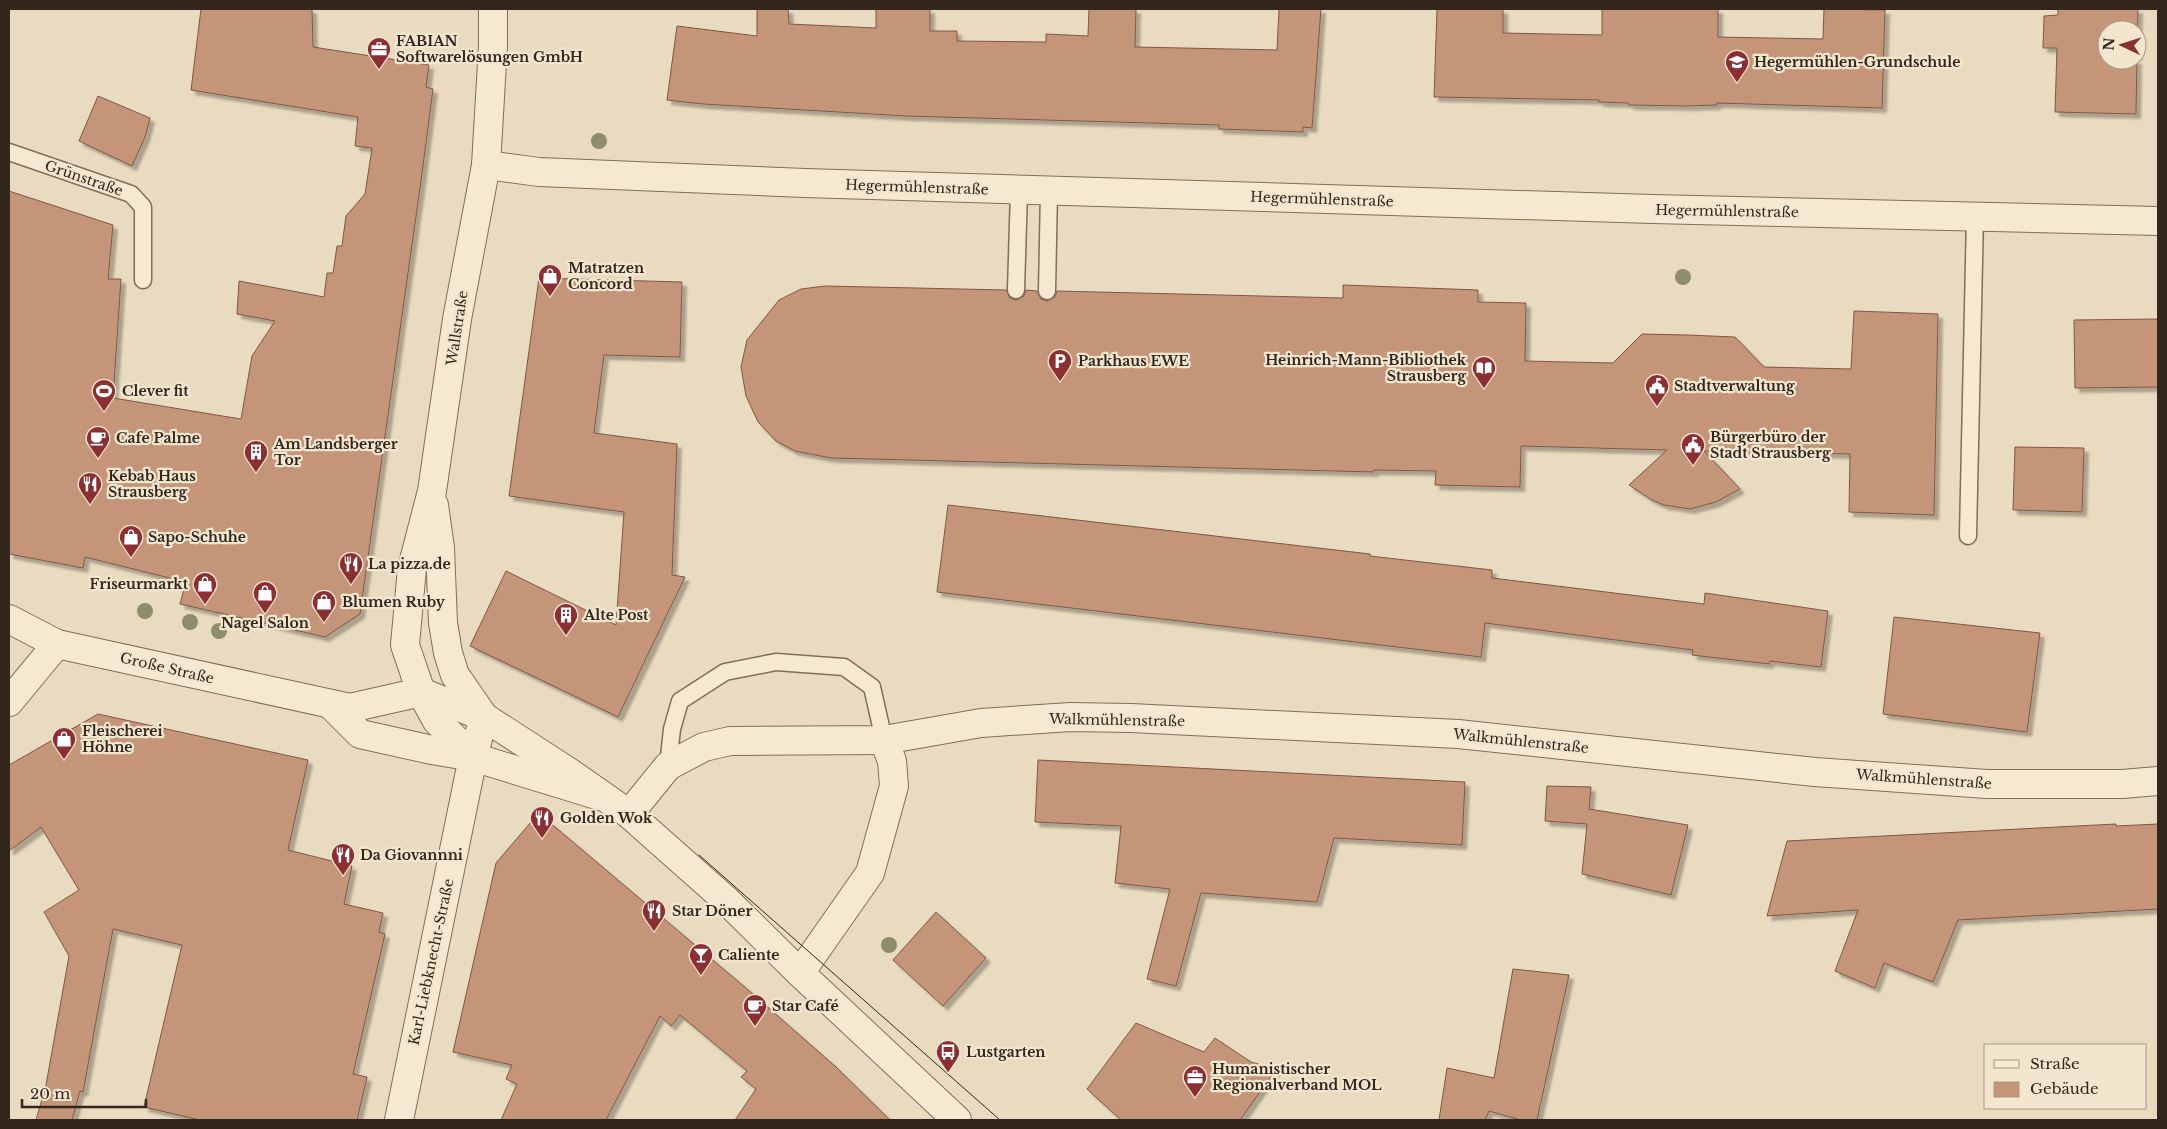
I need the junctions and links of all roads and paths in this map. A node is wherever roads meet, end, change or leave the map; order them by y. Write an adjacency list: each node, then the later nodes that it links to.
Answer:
1 (493, 9): 3 (street, Wallstraße)
2 (9, 152): 8 (lane, Grünstraße)
3 (486, 165): 4 (street, Hegermühlenstraße); 11 (street, Wallstraße)
4 (1019, 190): 5 (street, Hegermühlenstraße); 9 (lane)
5 (1048, 191): 6 (street, Hegermühlenstraße); 10 (lane)
6 (1975, 216): 7 (street, Hegermühlenstraße); 12 (lane)
7 (2158, 221)
8 (143, 280)
9 (1016, 290)
10 (1047, 291)
11 (432, 491): 15 (street, Wallstraße); 18 (street, Wallstraße)
12 (1968, 536)
13 (9, 618): 14 (street, Große Straße)
14 (57, 644): 16 (street); 17 (street, Große Straße)
15 (421, 692): 17 (street, Große Straße); 18 (street); 20 (street, Wallstraße)
16 (9, 702)
17 (330, 704): 20 (street)
18 (484, 717): 20 (street, Karl-Liebknecht-Straße); 23 (street)
19 (884, 740): 21 (street, Walkmühlenstraße); 21 (lane); 22 (street, Walkmühlenstraße); 25 (street)
20 (472, 757): 23 (street); 26 (street, Karl-Liebknecht-Straße)
21 (668, 766): 24 (street, Walkmühlenstraße)
22 (2158, 781)
23 (600, 796): 24 (street)
24 (628, 814): 25 (street)
25 (800, 974): 27 (street)
26 (398, 1120)
27 (957, 1120)

